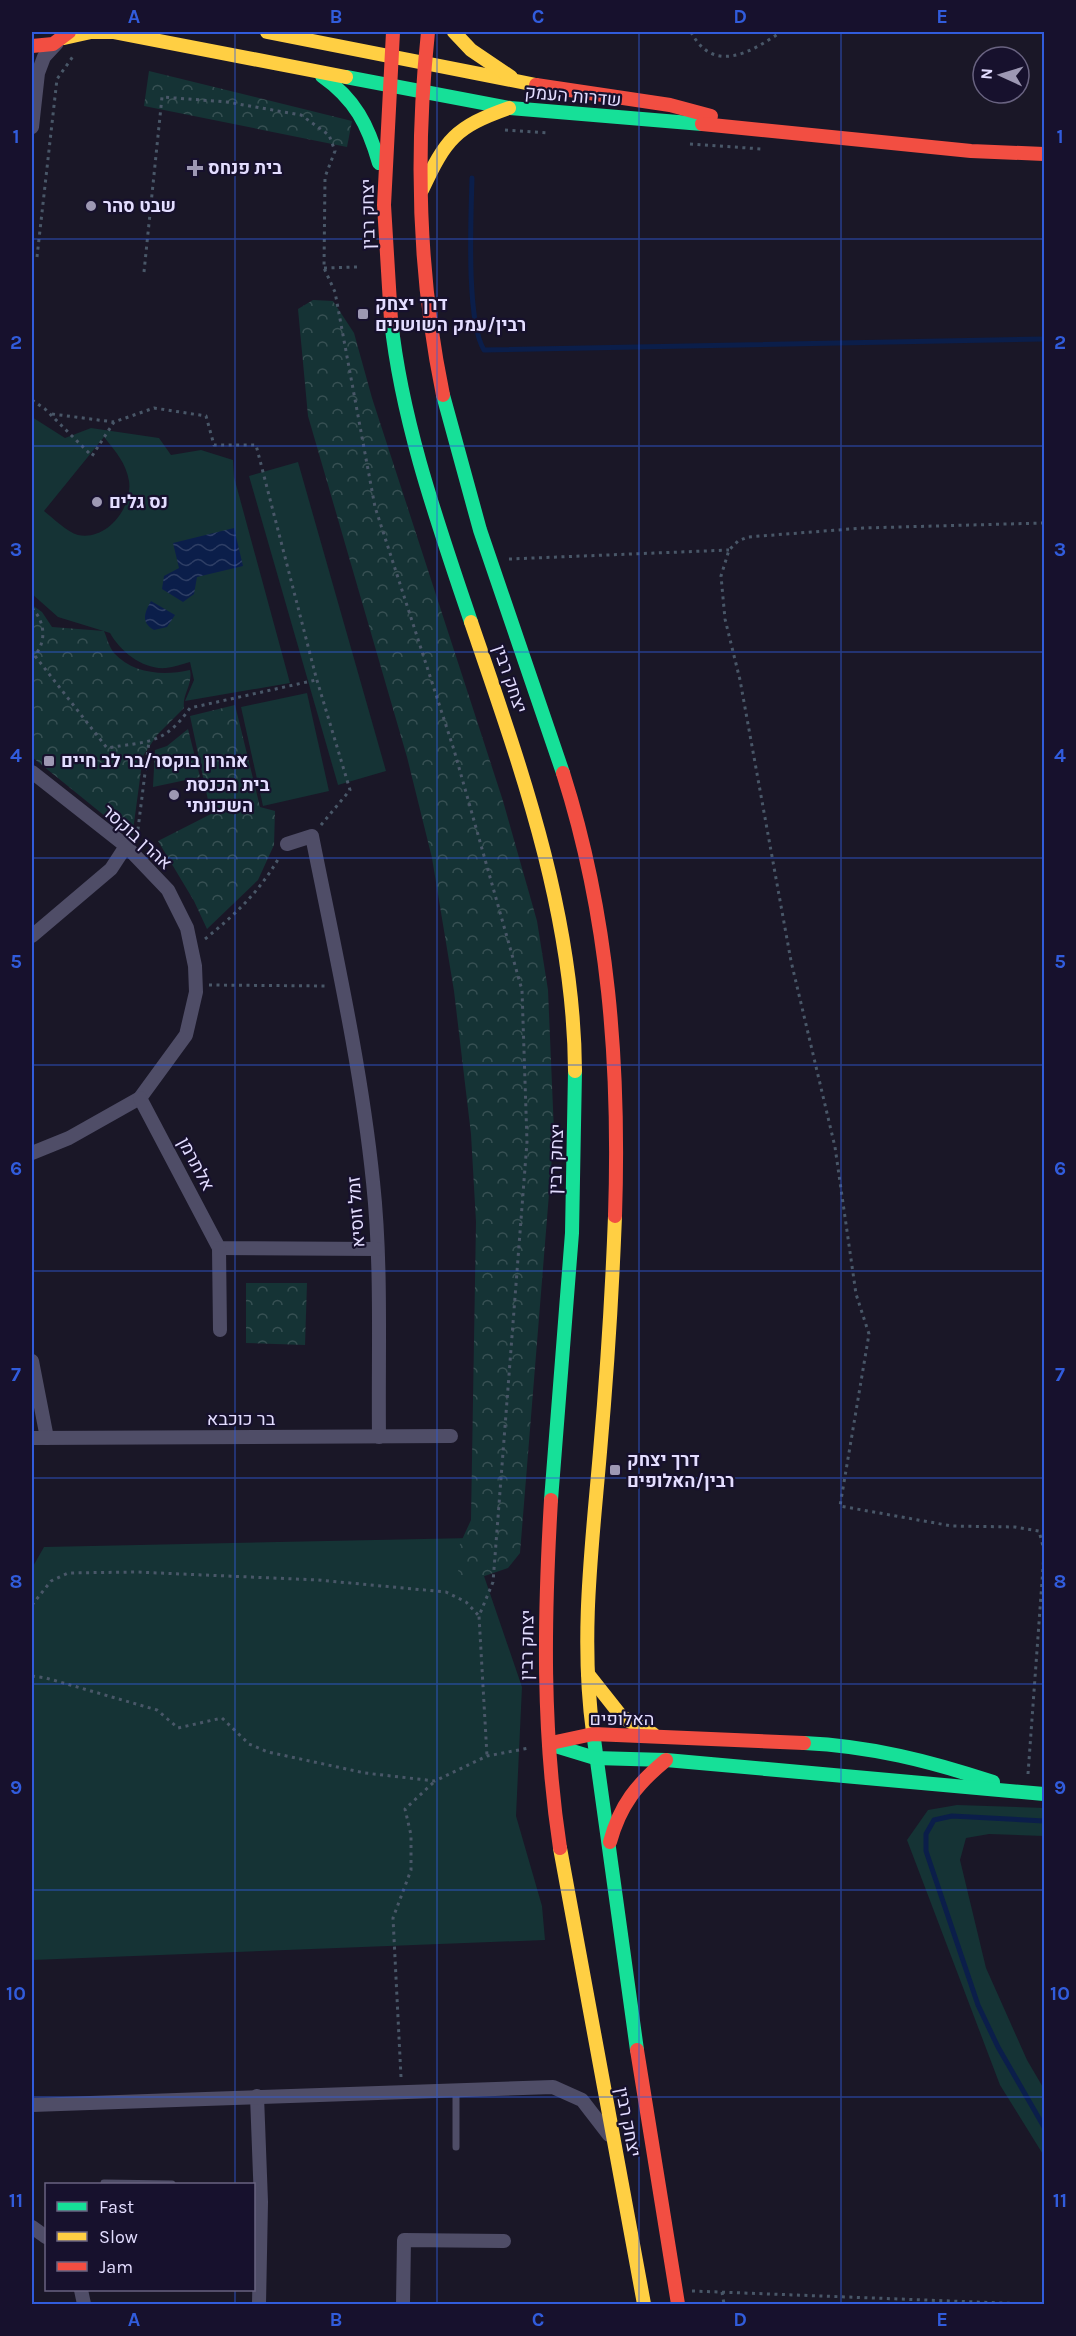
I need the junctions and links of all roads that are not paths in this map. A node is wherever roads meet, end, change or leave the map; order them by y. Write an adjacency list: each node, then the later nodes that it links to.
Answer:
1 (267, 32): 6 (main road)
2 (334, 32): 6 (main road)
3 (393, 32): 9 (main road, יצחק רבין)
4 (428, 32): 10 (main road, יצחק רבין)
5 (454, 32): 12 (main road)
6 (288, 36): 9 (main road, שדרות העמק)
7 (64, 37): 8 (main road, שדרות העמק); 11 (main road, שדרות העמק); 16 (street)
8 (32, 46)
9 (391, 57): 10 (main road, שדרות העמק); 13 (main road, יצחק רבין)
10 (423, 64): 12 (main road, שדרות העמק); 14 (main road, יצחק רבין)
11 (312, 69): 13 (main road, שדרות העמק); 19 (main road)
12 (518, 82): 17 (main road, שדרות העמק)
13 (388, 84): 14 (main road, שדרות העמק); 19 (main road, יצחק רבין)
14 (421, 91): 15 (main road, שדרות העמק); 20 (main road, יצחק רבין)
15 (510, 108): 17 (main road, שדרות העמק); 20 (main road)
16 (32, 127)
17 (757, 128): 18 (main road, שדרות העמק)
18 (1044, 154)
19 (384, 183): 38 (main road, יצחק רבין)
20 (418, 198): 35 (main road, יצחק רבין)
21 (32, 772): 23 (street, אהרן בוקסר)
22 (287, 844): 28 (street, זמל זוסיא)
23 (131, 851): 24 (street); 25 (street, אהרן בוקסר)
24 (32, 936)
25 (140, 1098): 26 (street, אהרן בוקסר); 27 (street, אלתרמן)
26 (32, 1154)
27 (219, 1248): 28 (street); 29 (street, אלתרמן)
28 (377, 1249): 32 (street, זמל זוסיא)
29 (220, 1330)
30 (32, 1361): 34 (street)
31 (451, 1436): 32 (street, בר כוכבא)
32 (379, 1437): 34 (street, בר כוכבא)
33 (32, 1438): 34 (street, בר כוכבא)
34 (47, 1438)
35 (586, 1672): 36 (main road, יצחק רבין); 37 (main road)
36 (593, 1734): 37 (main road, האלופים); 38 (main road, האלופים); 39 (main road, יצחק רבין)
37 (658, 1737): 41 (main road, האלופים)
38 (549, 1743): 39 (main road, האלופים); 47 (main road, יצחק רבין)
39 (595, 1758): 40 (main road, האלופים); 43 (main road, יצחק רבין)
40 (666, 1760): 41 (main road, האלופים); 43 (main road)
41 (1026, 1792): 42 (main road, האלופים)
42 (1044, 1794)
43 (607, 1856): 58 (main road, יצחק רבין)
44 (456, 2090): 45 (street); 47 (street); 48 (lane)
45 (257, 2096): 46 (street); 51 (street)
46 (32, 2105)
47 (614, 2145): 57 (main road, יצחק רבין)
48 (456, 2147)
49 (104, 2182): 50 (lane)
50 (138, 2183)
51 (257, 2200): 55 (street)
52 (32, 2227): 53 (street)
53 (45, 2236)
54 (504, 2241): 56 (street)
55 (259, 2304)
56 (404, 2304)
57 (644, 2304)
58 (678, 2304)

